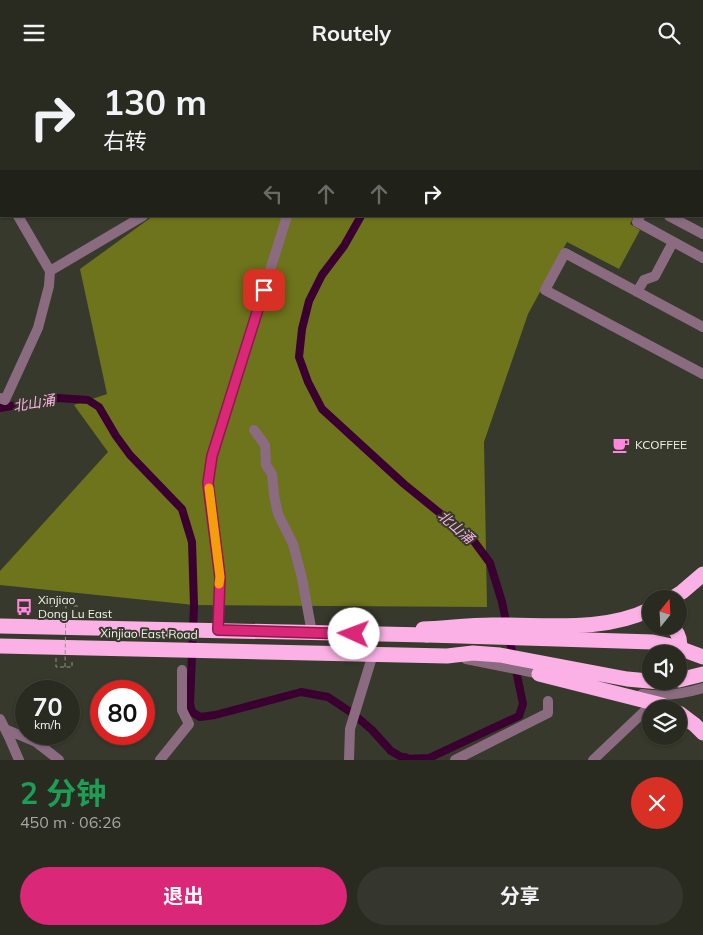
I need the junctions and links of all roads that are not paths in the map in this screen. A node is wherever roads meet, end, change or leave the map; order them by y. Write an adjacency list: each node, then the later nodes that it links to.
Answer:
1 (19, 217): 9 (street)
2 (140, 217): 9 (street)
3 (287, 217): 21 (street)
4 (640, 217): 7 (street)
5 (671, 217): 6 (street)
6 (703, 234)
7 (673, 242): 8 (street); 10 (street)
8 (703, 257)
9 (50, 271): 13 (street)
10 (637, 292): 11 (street); 12 (street)
11 (703, 327)
12 (703, 374)
13 (0, 398)
14 (254, 430): 22 (street)
15 (703, 574): 16 (highway)
16 (684, 590)
17 (642, 613): 19 (highway)
18 (642, 622): 19 (highway)
19 (602, 624): 23 (highway)
20 (0, 625): 21 (highway, Xinjiao East Road)
21 (213, 630): 22 (highway, Xinjiao East Road)
22 (312, 633): 23 (highway, Xinjiao East Road)
23 (354, 634): 26 (highway, Xinjiao East Road, bridge)
24 (0, 646): 25 (highway, Xinjiao East Road)
25 (374, 654): 27 (highway, Xinjiao East Road); 45 (street)
26 (703, 657)
27 (538, 667): 31 (highway); 34 (street); 35 (highway)
28 (182, 669): 44 (street)
29 (642, 674): 31 (highway)
30 (703, 674): 32 (highway)
31 (608, 676): 33 (highway)
32 (687, 678)
33 (642, 681)
34 (703, 688)
35 (643, 700)
36 (548, 701): 46 (street)
37 (642, 713): 47 (street)
38 (0, 719): 40 (street)
39 (687, 719): 41 (highway)
40 (5, 729): 42 (street); 43 (street)
41 (703, 733)
42 (19, 760)
43 (59, 760)
44 (160, 760)
45 (349, 760)
46 (455, 760)
47 (593, 760)

